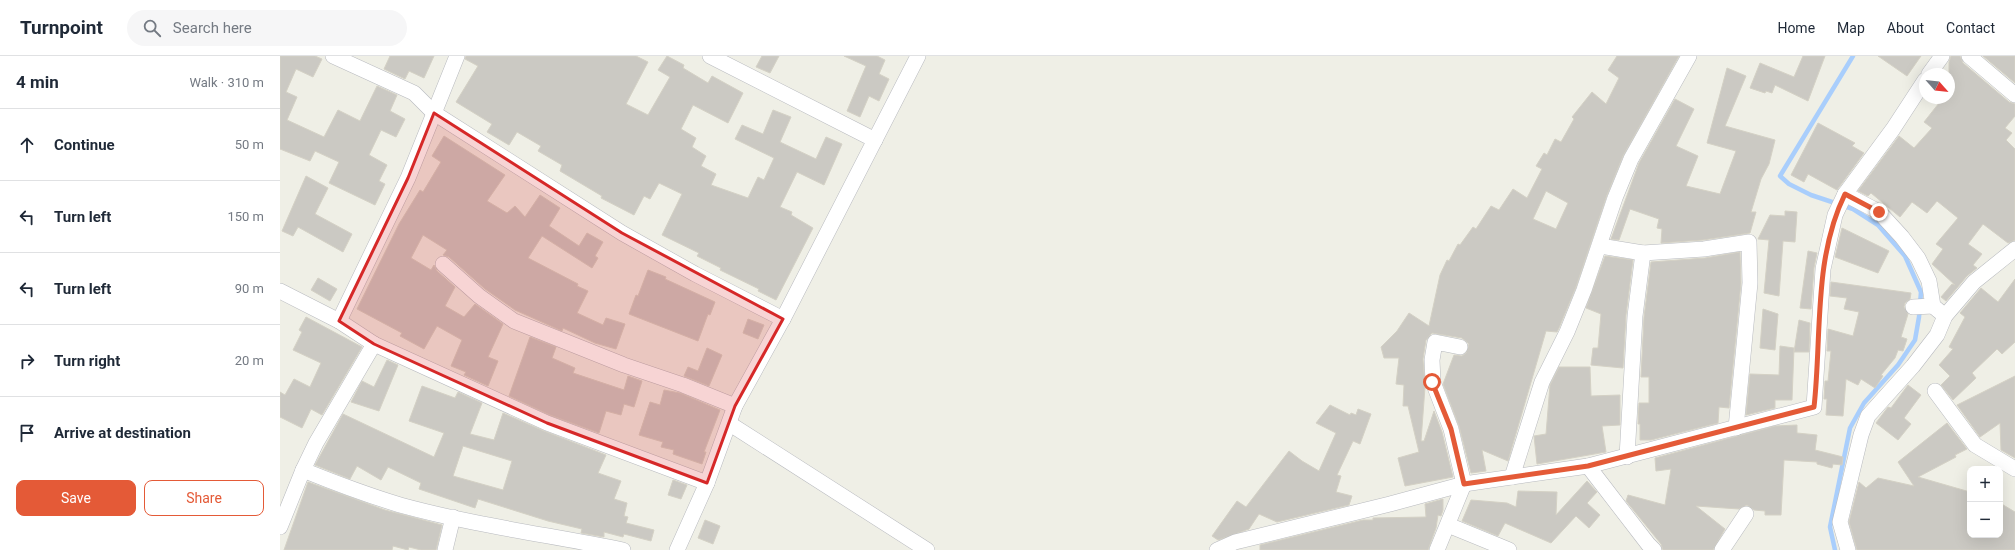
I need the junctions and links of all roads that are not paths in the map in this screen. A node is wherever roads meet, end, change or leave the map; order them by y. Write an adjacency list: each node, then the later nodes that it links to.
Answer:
1 (333, 56): 11 (street)
2 (457, 56): 11 (street)
3 (710, 56): 12 (street)
4 (918, 56): 12 (street)
5 (1689, 56): 14 (street)
6 (1942, 56): 8 (street)
7 (1969, 56): 10 (street)
8 (1933, 68)
9 (1919, 89): 13 (street)
10 (2015, 95)
11 (434, 113): 22 (street); 23 (street)
12 (875, 140): 22 (street)
13 (1845, 194): 19 (street); 29 (street)
14 (1600, 246): 16 (street); 34 (street)
15 (2015, 249): 21 (street)
16 (1643, 253): 29 (street); 30 (street)
17 (443, 264): 27 (street)
18 (280, 291): 23 (street)
19 (1934, 306): 20 (street); 21 (street)
20 (1913, 307)
21 (1945, 316): 52 (street)
22 (783, 319): 27 (street)
23 (339, 321): 24 (street)
24 (374, 344): 33 (street); 35 (street)
25 (1460, 347): 36 (street)
26 (1935, 391): 32 (street)
27 (735, 406): 28 (street)
28 (730, 424): 35 (street); 46 (street)
29 (1736, 428): 30 (street)
30 (1627, 457): 31 (street)
31 (1588, 466): 34 (street); 50 (street)
32 (2015, 469)
33 (303, 470): 38 (street); 40 (street)
34 (1512, 477): 36 (street)
35 (707, 483): 45 (street)
36 (1464, 484): 39 (street); 42 (street)
37 (1746, 514): 51 (street)
38 (453, 517): 41 (street); 43 (street)
39 (1448, 525): 48 (street); 49 (street)
40 (280, 527)
41 (553, 543): 44 (street)
42 (1234, 546): 47 (street)
43 (445, 550)
44 (623, 550)
45 (677, 550)
46 (927, 550)
47 (1217, 550)
48 (1437, 550)
49 (1509, 550)
50 (1654, 550)
51 (1722, 550)
52 (1848, 550)

